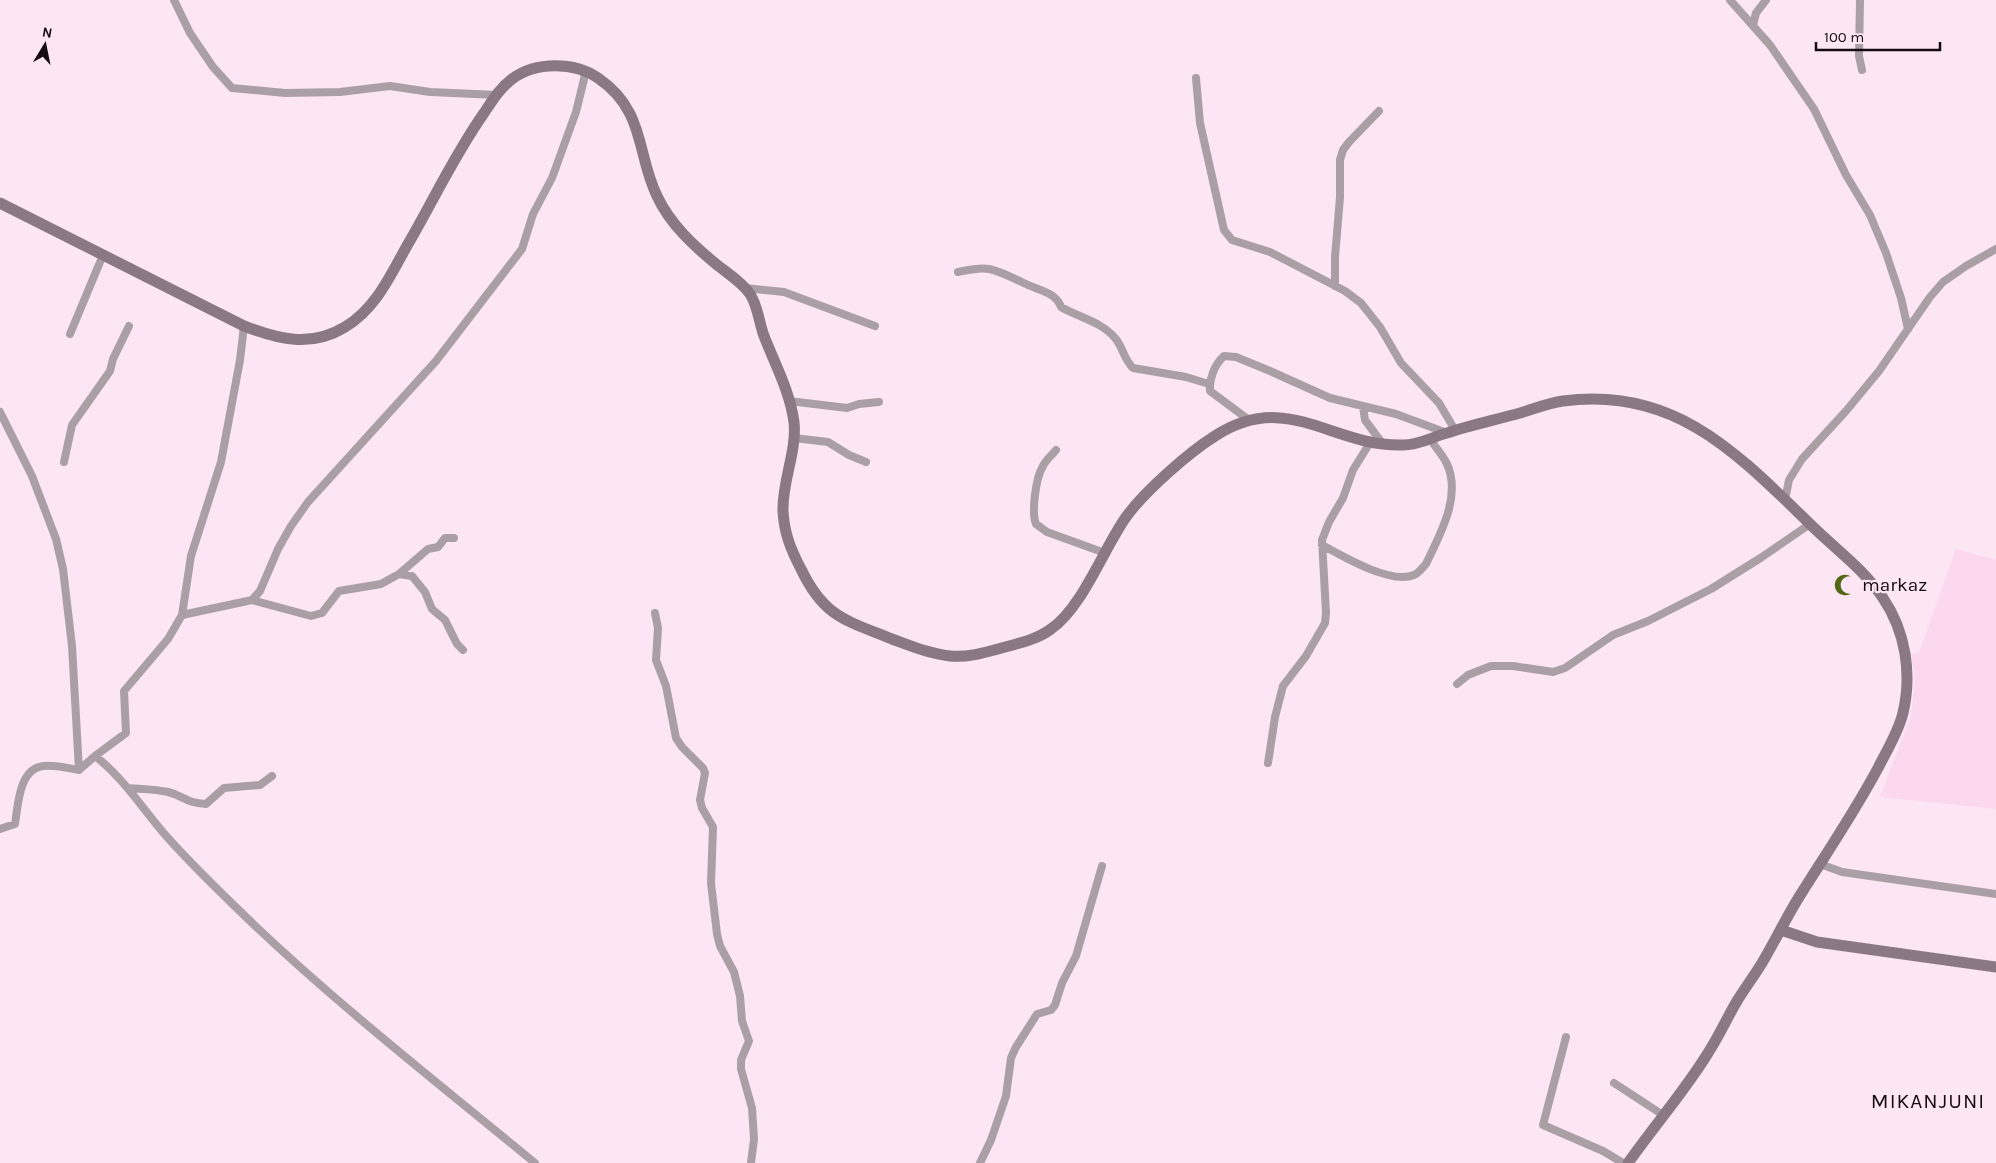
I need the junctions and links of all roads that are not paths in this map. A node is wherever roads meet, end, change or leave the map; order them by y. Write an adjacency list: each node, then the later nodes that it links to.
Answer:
1 (174, 0): 9 (street)
2 (1730, 0): 5 (street)
3 (1766, 0): 5 (street)
4 (1860, 0): 6 (street)
5 (1753, 25): 20 (street)
6 (1862, 70)
7 (586, 71): 9 (main road); 16 (main road); 41 (street)
8 (1196, 78): 15 (street)
9 (497, 94): 18 (main road)
10 (1380, 111): 15 (street)
11 (0, 203): 13 (main road)
12 (1996, 249): 20 (street)
13 (103, 255): 18 (main road); 21 (street)
14 (958, 272): 22 (street)
15 (1336, 286): 28 (street)
16 (745, 288): 19 (street); 23 (main road)
17 (129, 326): 33 (street)
18 (244, 326): 43 (street)
19 (875, 326)
20 (1908, 329): 35 (street)
21 (70, 334)
22 (1209, 384): 25 (street); 27 (street)
23 (789, 401): 24 (street); 29 (main road)
24 (879, 402)
25 (1363, 407): 28 (street); 31 (street)
26 (0, 412): 48 (street)
27 (1249, 420): 31 (main road); 39 (main road)
28 (1451, 431): 30 (main road); 35 (main road)
29 (794, 438): 34 (street); 39 (main road)
30 (1430, 439): 31 (main road); 38 (street)
31 (1377, 442): 38 (street)
32 (1056, 450): 39 (street)
33 (64, 462)
34 (866, 462)
35 (1785, 500): 36 (main road)
36 (1810, 524): 45 (street); 52 (main road)
37 (454, 538): 40 (street)
38 (1322, 545): 47 (street)
39 (1105, 553)
40 (399, 574): 41 (street); 44 (street)
41 (252, 600): 43 (street)
42 (655, 614): 61 (street)
43 (182, 615): 46 (street)
44 (463, 650)
45 (1457, 684)
46 (95, 756): 48 (street); 50 (street)
47 (1268, 763)
48 (79, 770): 51 (street)
49 (272, 776): 50 (street)
50 (128, 788): 60 (street)
51 (0, 829)
52 (1820, 864): 54 (street); 55 (main road)
53 (1102, 866): 62 (street)
54 (1996, 894)
55 (1780, 930): 56 (main road); 59 (main road)
56 (1996, 967)
57 (1566, 1038): 63 (street)
58 (1614, 1083): 59 (street)
59 (1663, 1115): 64 (main road)
60 (535, 1163)
61 (752, 1163)
62 (980, 1163)
63 (1623, 1163)
64 (1628, 1163)

